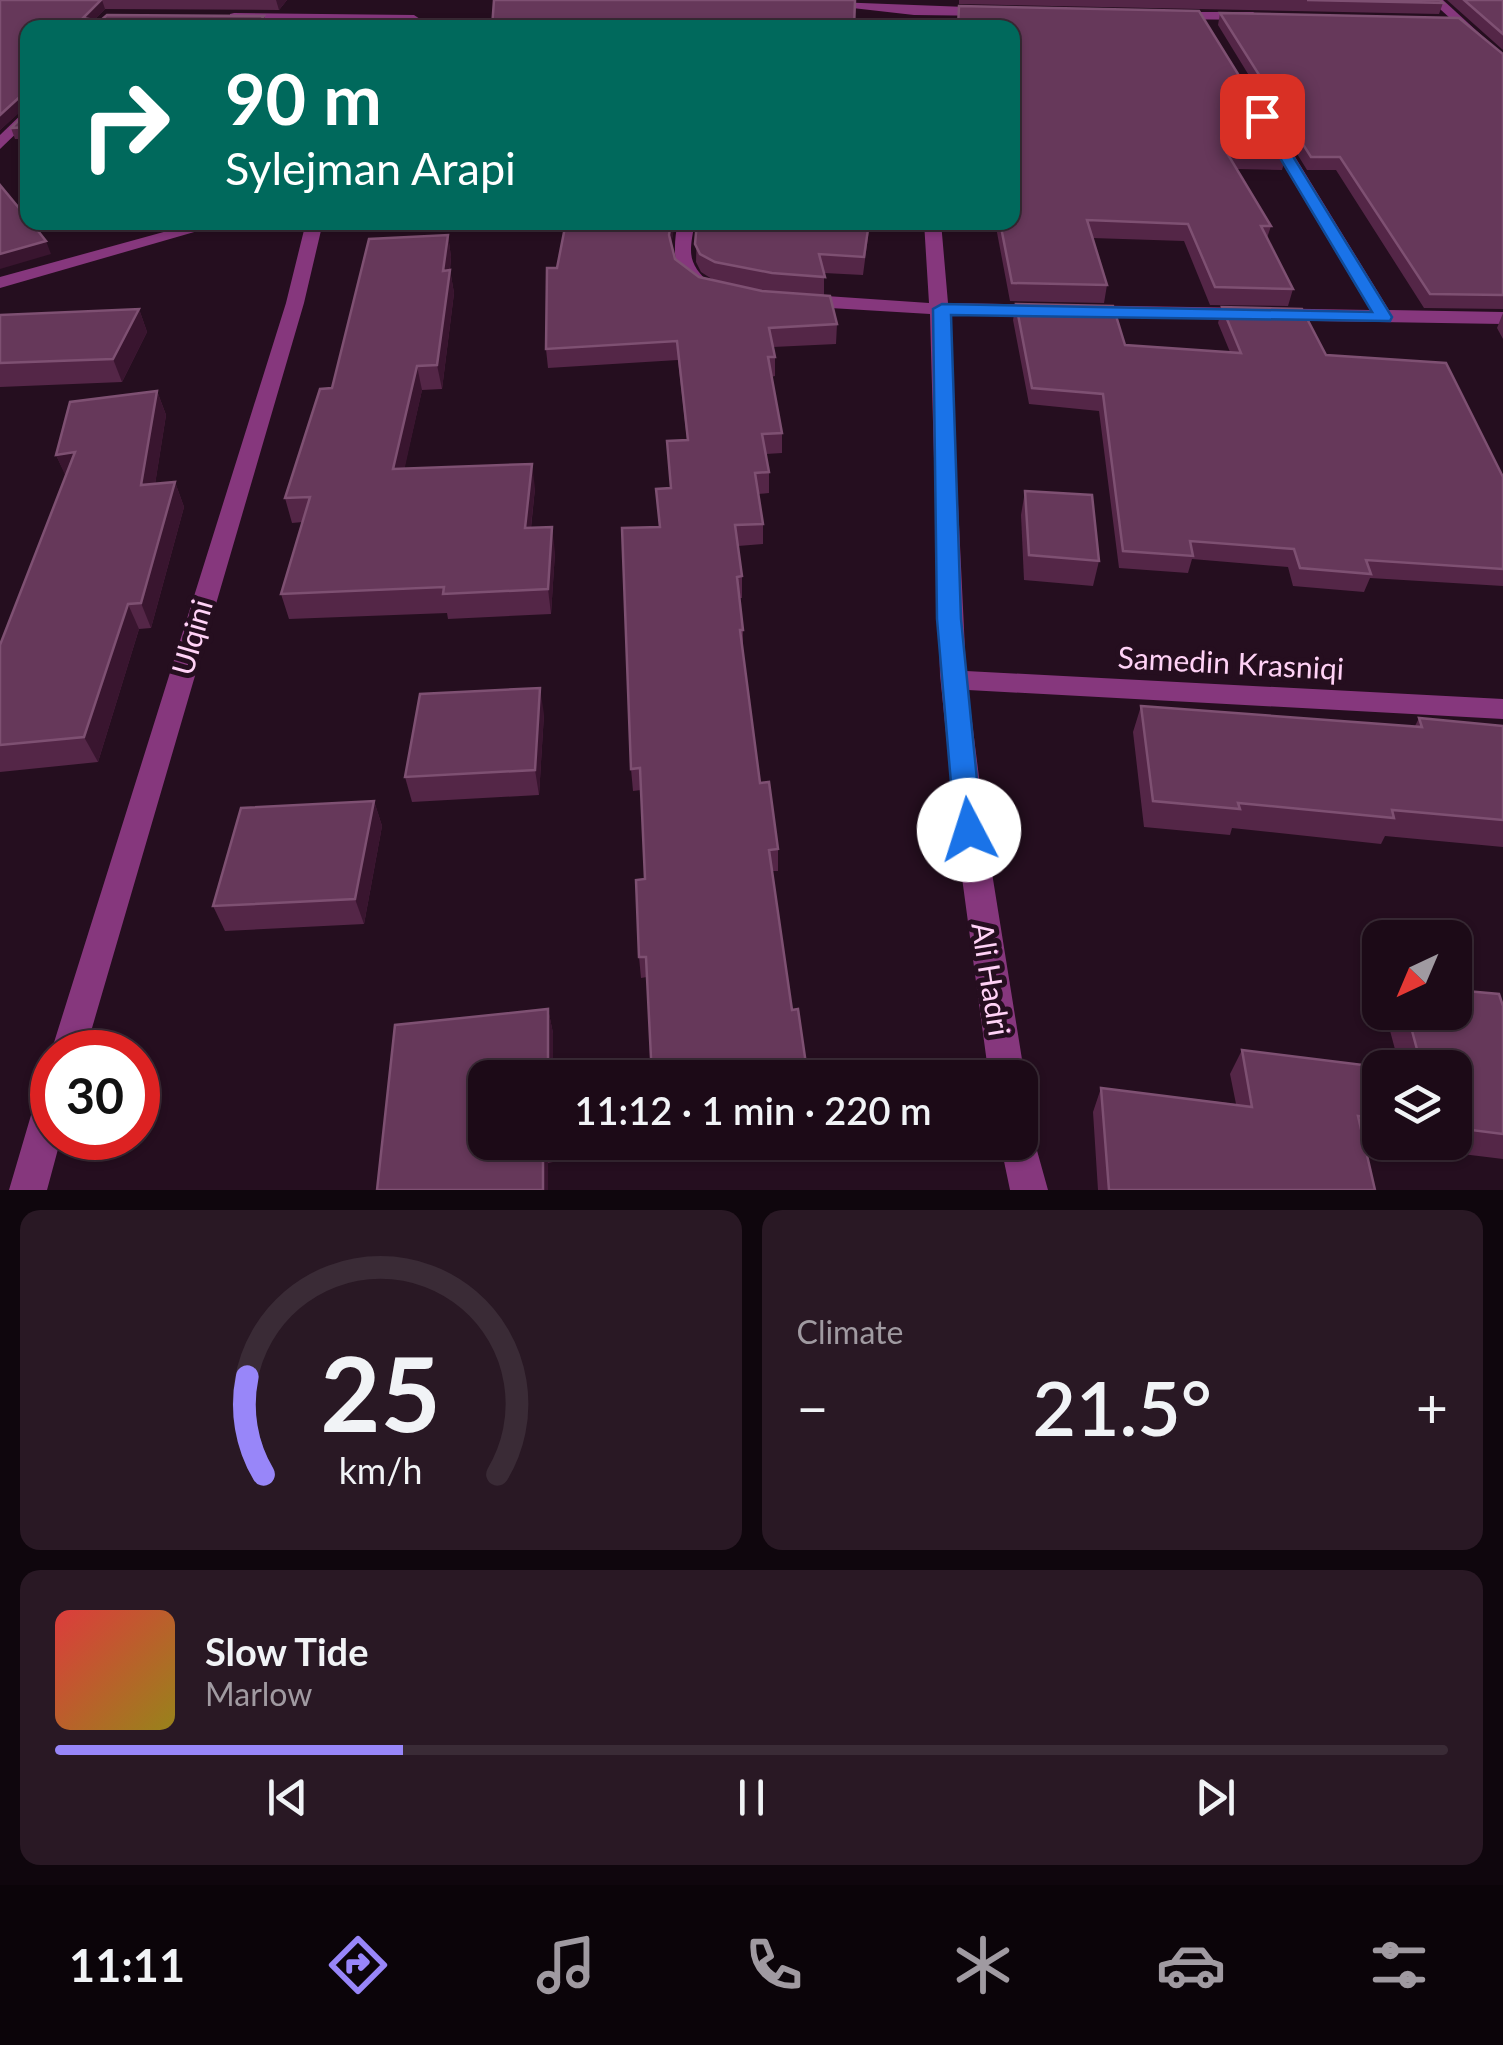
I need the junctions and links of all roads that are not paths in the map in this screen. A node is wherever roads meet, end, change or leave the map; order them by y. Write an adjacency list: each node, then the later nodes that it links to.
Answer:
1 (788, 0): 3 (street)
2 (1436, 0): 11 (street)
3 (914, 6): 4 (street)
4 (1016, 12)
5 (1146, 14): 6 (street)
6 (1201, 16): 8 (street); 12 (street)
7 (217, 17): 9 (street)
8 (1275, 17)
9 (414, 19)
10 (1442, 21): 11 (street)
11 (1460, 22): 13 (street)
12 (1211, 32)
13 (1503, 62)
14 (1262, 116): 25 (street)
15 (20, 121): 16 (street)
16 (0, 144)
17 (192, 230): 21 (street)
18 (313, 230): 29 (street, Ulqini)
19 (685, 230): 22 (street)
20 (933, 230): 24 (street, Ali Hadri)
21 (0, 282)
22 (729, 294)
23 (784, 300): 24 (street)
24 (942, 309): 25 (street); 27 (street, Ali Hadri)
25 (1384, 317): 26 (street)
26 (1503, 318)
27 (955, 680): 28 (street, Samedin Krasniqi); 30 (street, Ali Hadri)
28 (1503, 709)
29 (75, 1030)
30 (1005, 1060)
31 (36, 1160): 33 (street)
32 (1022, 1160): 34 (street)
33 (28, 1190)
34 (1029, 1190)

